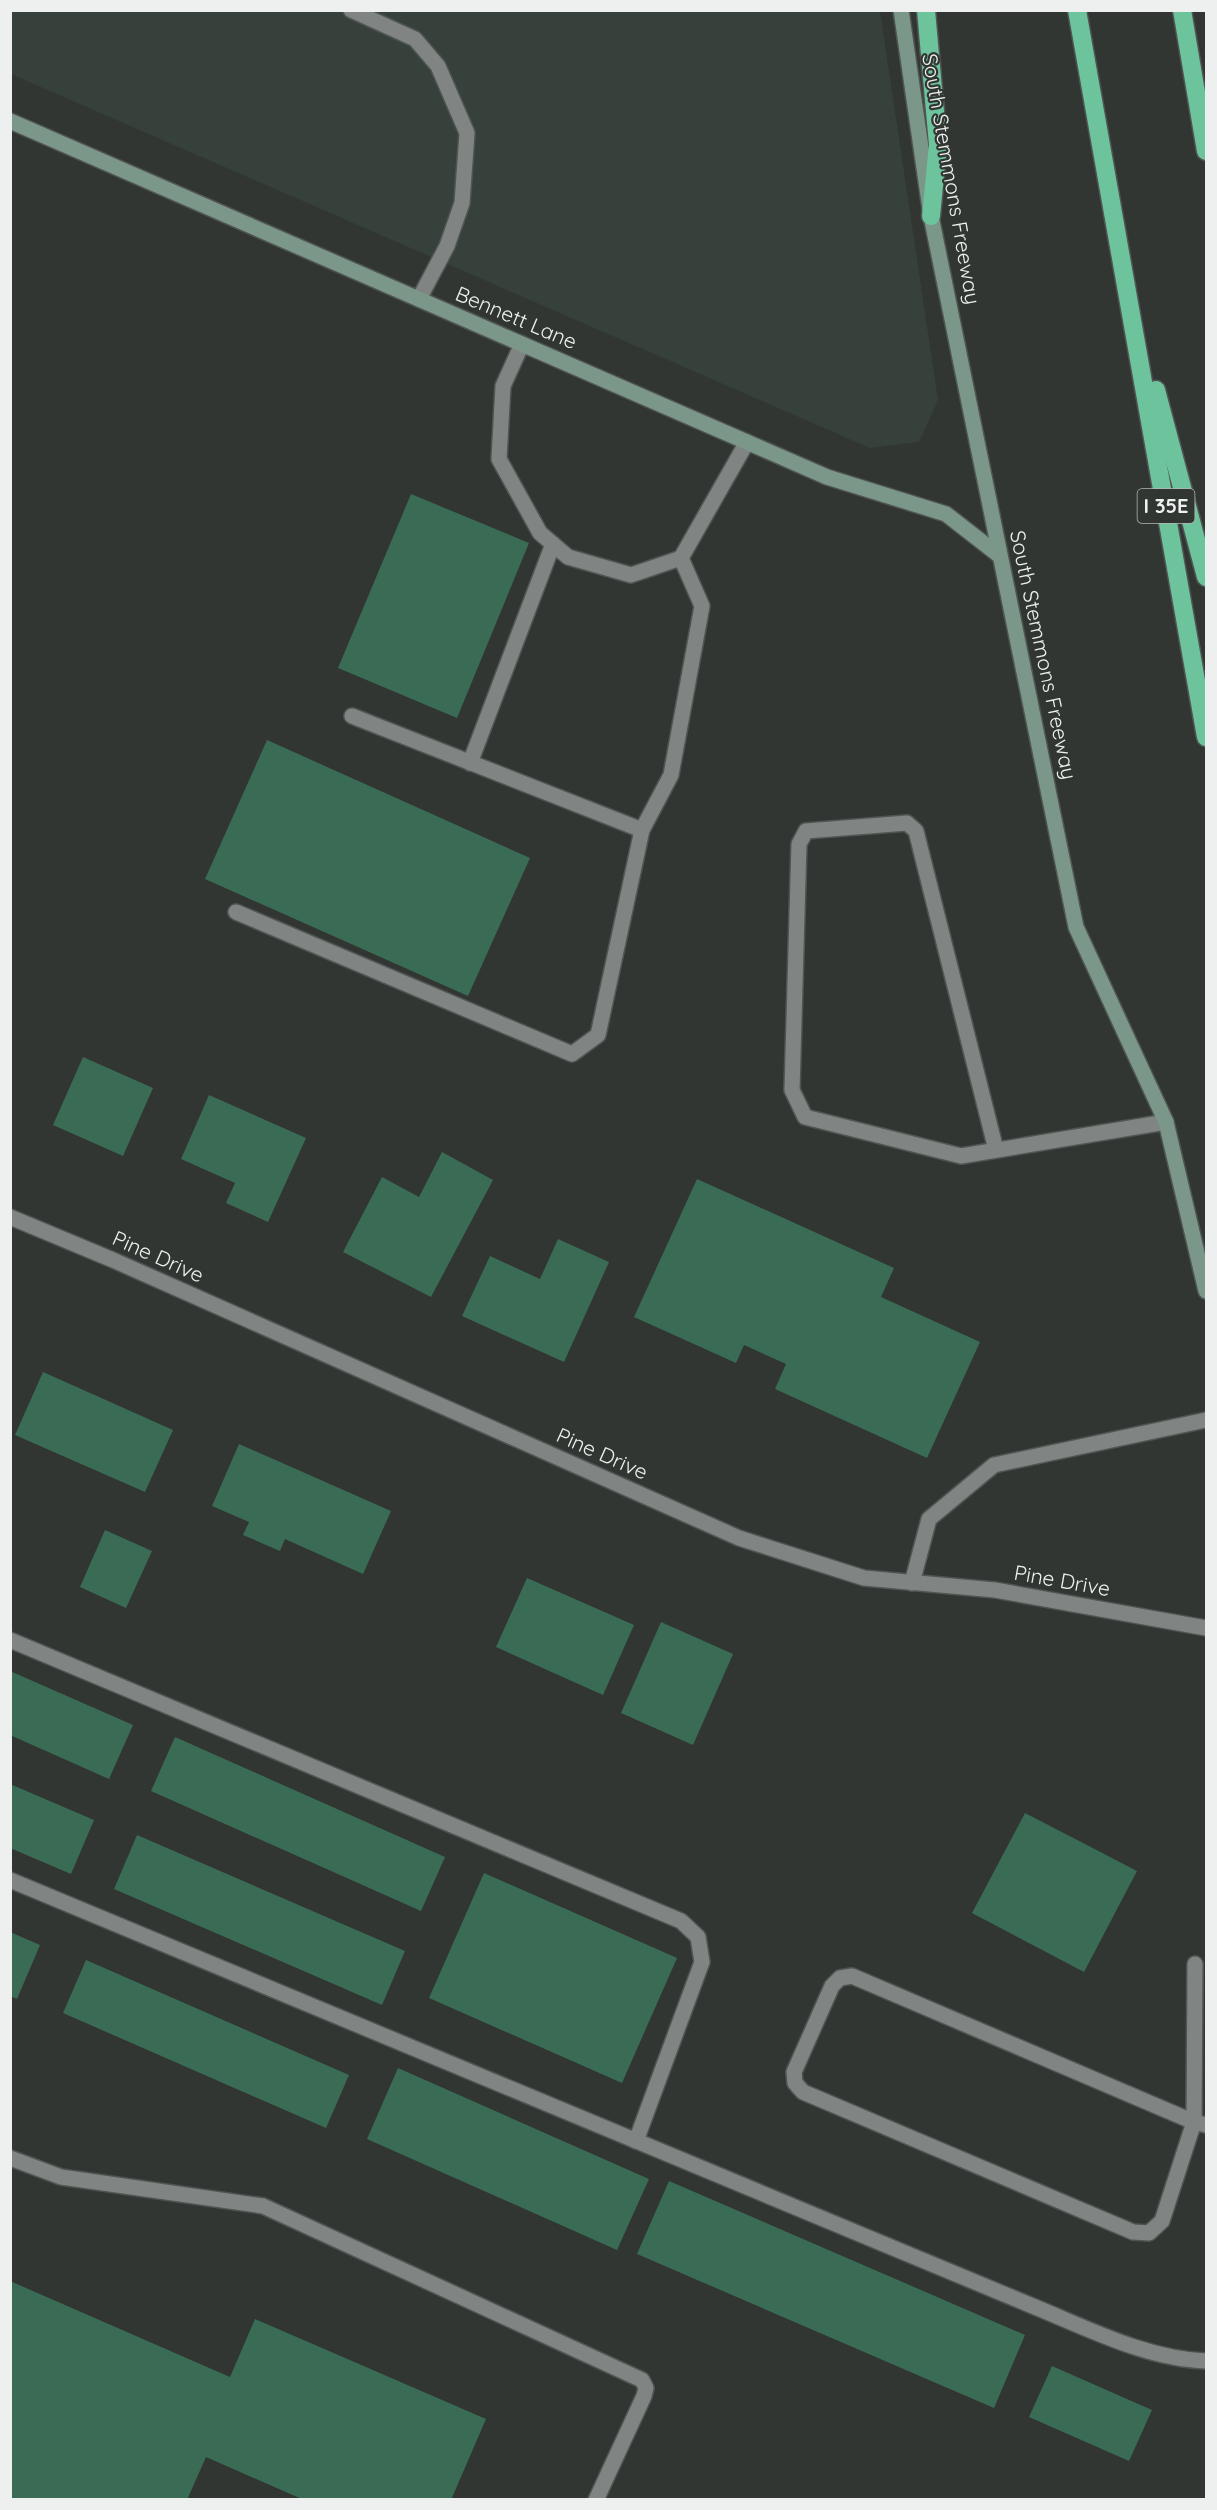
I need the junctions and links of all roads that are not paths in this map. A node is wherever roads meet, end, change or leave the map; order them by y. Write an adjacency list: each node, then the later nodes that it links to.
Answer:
1 (351, 10): 10 (street)
2 (900, 10): 8 (main road, South Stemmons Freeway)
3 (926, 10): 8 (highway)
4 (1077, 10): 9 (highway, I 35E)
5 (1182, 10): 7 (highway)
6 (10, 121): 10 (main road, Bennett Lane)
7 (1206, 151)
8 (931, 216): 14 (main road, South Stemmons Freeway)
9 (1125, 275): 16 (highway); 18 (highway, I 35E)
10 (419, 299): 11 (main road, Bennett Lane)
11 (522, 344): 12 (main road, Bennett Lane); 13 (street)
12 (747, 442): 14 (main road, Bennett Lane); 15 (street)
13 (553, 544): 15 (street); 19 (street)
14 (1000, 556): 22 (main road, South Stemmons Freeway)
15 (681, 558): 20 (street)
16 (1206, 577)
17 (352, 716): 19 (street)
18 (1206, 737)
19 (470, 763): 20 (street)
20 (642, 830): 21 (street)
21 (236, 912)
22 (1166, 1122): 23 (street); 25 (main road, South Stemmons Freeway)
23 (996, 1150): 23 (street)
24 (10, 1217): 27 (street, Pine Drive)
25 (1206, 1290)
26 (1206, 1420): 27 (street)
27 (912, 1583): 28 (street, Pine Drive)
28 (1206, 1628)
29 (10, 1640): 33 (street)
30 (10, 1880): 33 (street)
31 (1195, 1964): 32 (street)
32 (1200, 2124): 32 (street)
33 (636, 2141): 35 (street)
34 (10, 2158): 36 (street)
35 (1206, 2361)
36 (596, 2499)

